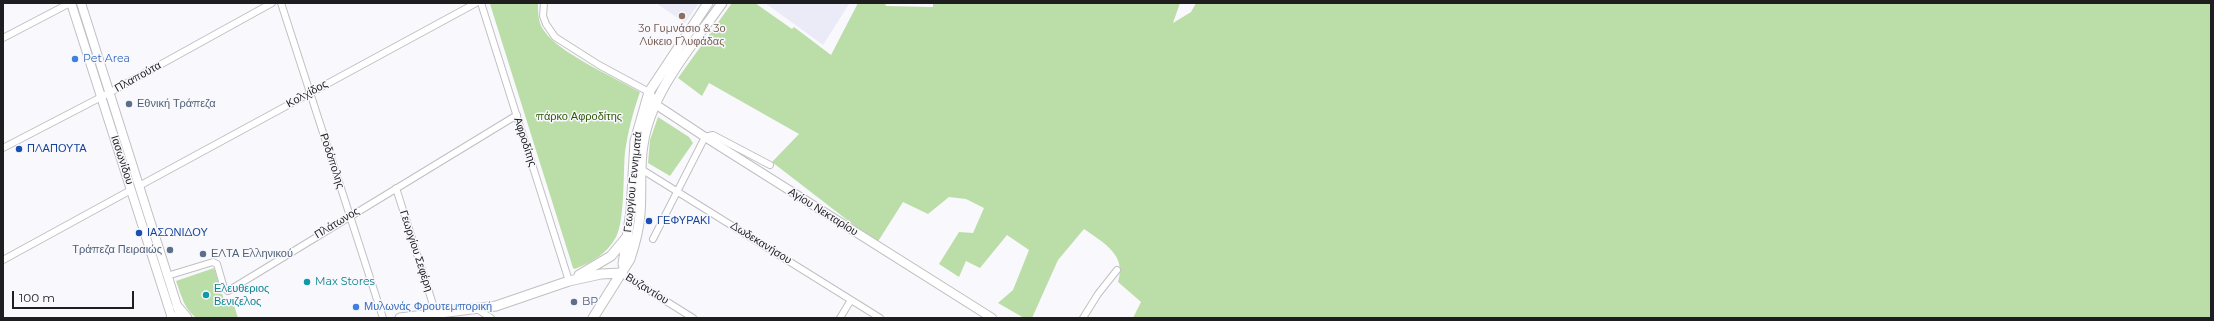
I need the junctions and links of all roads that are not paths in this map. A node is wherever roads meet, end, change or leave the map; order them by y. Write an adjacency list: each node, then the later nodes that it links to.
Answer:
1 (71, 3): 10 (street); 13 (street, Ιασωνίδου)
2 (80, 3): 13 (street, Ιασωνίδου)
3 (272, 3): 13 (street, Πλαπούτα)
4 (281, 3): 12 (street, Ροδόπολης)
5 (476, 3): 12 (street, Κολχίδος)
6 (481, 3): 15 (street, Αφροδίτης)
7 (544, 3): 11 (street)
8 (708, 3): 11 (main road, Γεωργίου Γεννηματά)
9 (722, 3): 14 (main road, Γεωργίου Γεννηματά)
10 (3, 38)
11 (649, 92): 14 (street); 24 (main road, Γεωργίου Γεννηματά)
12 (310, 93): 20 (street, Κολχίδος); 23 (street, Ροδόπολης)
13 (105, 95): 17 (street, Πλαπούτα); 20 (street, Ιασωνίδου)
14 (655, 104): 16 (street, Αγίου Νεκταρίου); 19 (main road, Γεωργίου Γεννηματά)
15 (517, 115): 21 (street, Πλάτωνος); 30 (street, Αφροδίτης)
16 (705, 137): 18 (street); 22 (street); 44 (street, Αγίου Νεκταρίου)
17 (3, 148)
18 (770, 165)
19 (641, 168): 22 (street, Δωδεκανήσου); 28 (main road, Γεωργίου Γεννηματά)
20 (135, 188): 26 (street, Κολχίδος); 29 (street, Ιασωνίδου); 35 (street, Ιασωνίδου)
21 (396, 188): 23 (street, Πλάτωνος); 34 (street, Γεωργίου Σεφέρη)
22 (678, 192): 25 (street); 31 (street, Δωδεκανήσου)
23 (350, 215): 29 (street, Πλάτωνος); 37 (street, Ροδόπολης)
24 (626, 238): 28 (main road, Γεωργίου Γεννηματά); 30 (main road)
25 (652, 239)
26 (3, 260)
27 (1117, 270): 45 (street)
28 (621, 273): 30 (main road); 40 (main road, Γεωργίου Γεννηματά); 41 (street, Βυζαντίου)
29 (167, 276): 32 (street, Ιασωνίδου)
30 (569, 281): 33 (main road)
31 (852, 300): 42 (street); 43 (street, Δωδεκανήσου)
32 (177, 306): 35 (street, Ιασωνίδου); 36 (main road)
33 (477, 309): 34 (main road); 39 (street)
34 (436, 314): 38 (main road)
35 (174, 317)
36 (187, 318)
37 (383, 318)
38 (400, 318)
39 (491, 318)
40 (593, 318)
41 (693, 318)
42 (840, 318)
43 (880, 318)
44 (992, 318)
45 (1083, 318)

